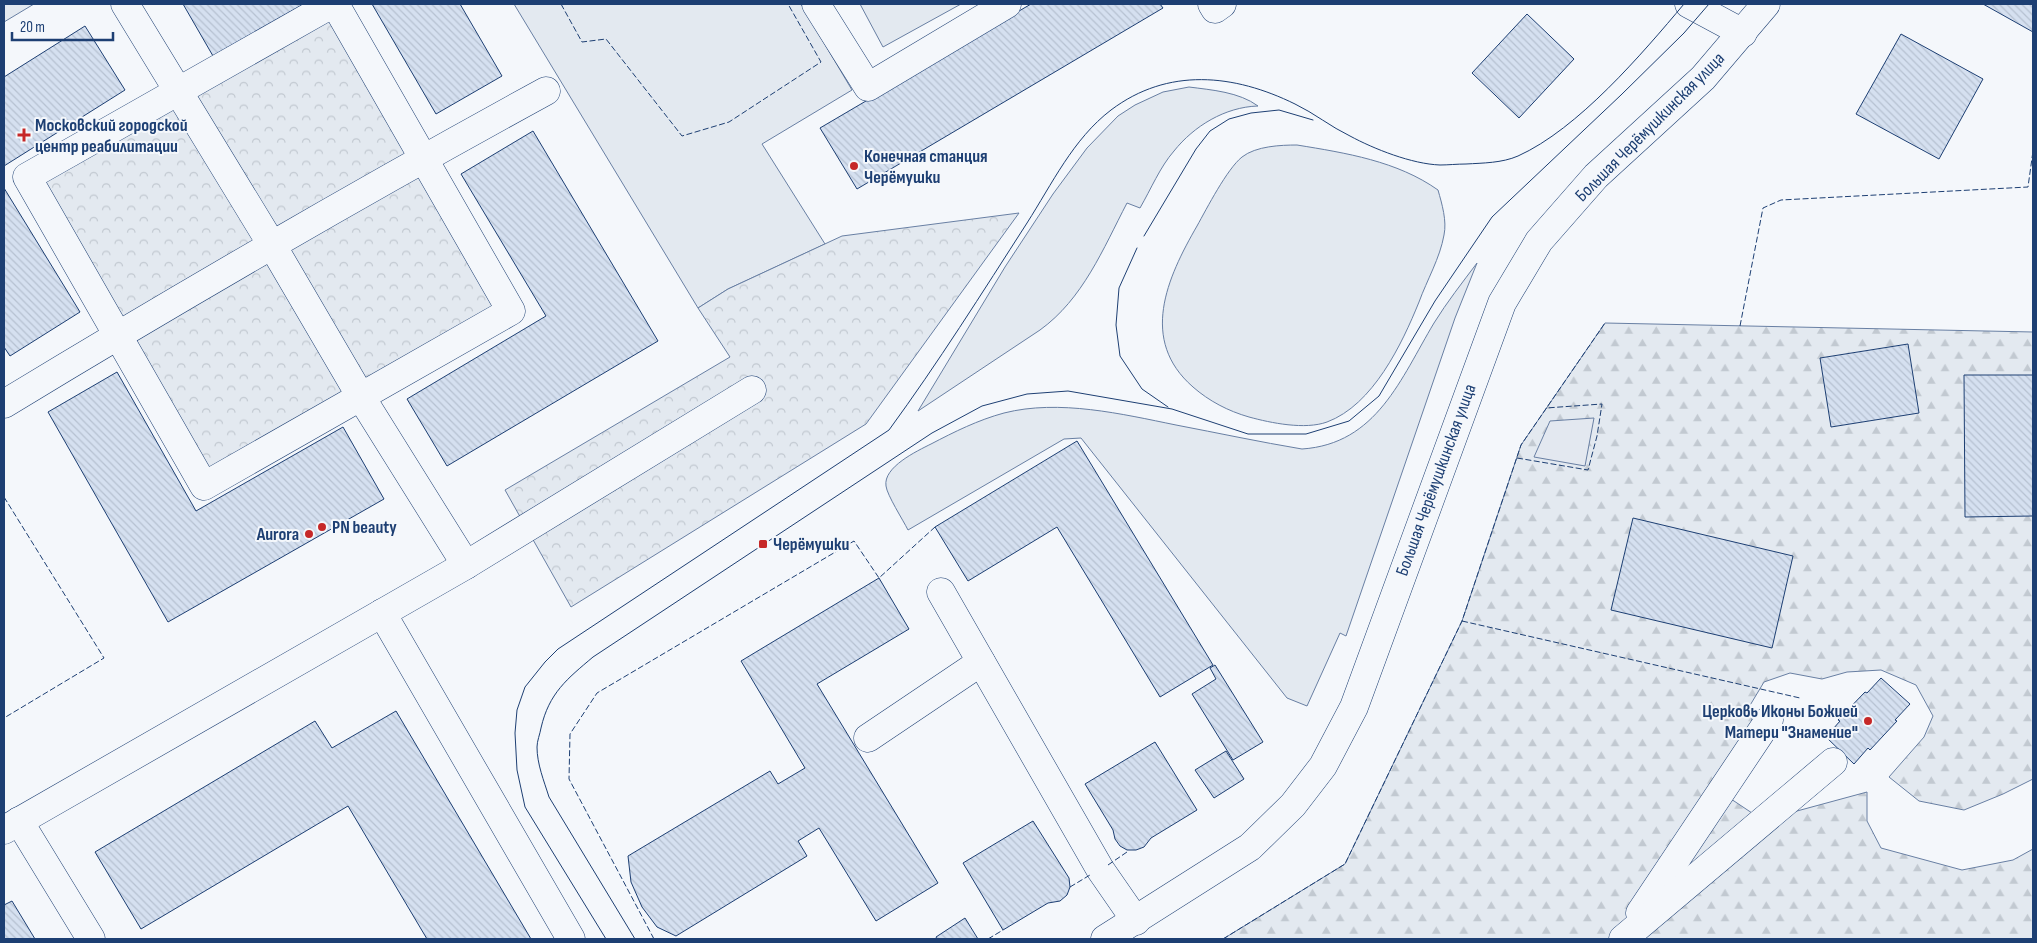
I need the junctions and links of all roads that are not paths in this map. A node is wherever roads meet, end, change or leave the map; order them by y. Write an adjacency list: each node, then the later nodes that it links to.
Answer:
1 (126, 4): 12 (street)
2 (333, 4): 12 (street); 14 (street)
3 (816, 4): 10 (street)
4 (839, 4): 10 (street)
5 (1007, 4): 10 (street)
6 (1212, 4): 7 (street)
7 (1222, 4)
8 (1689, 4): 11 (street)
9 (1766, 4): 11 (street, Большая Черёмушкинская улица)
10 (832, 31)
11 (1743, 33): 28 (street, Большая Черёмушкинская улица)
12 (179, 91): 15 (street); 16 (street)
13 (546, 91): 14 (street)
14 (423, 158): 15 (street); 18 (street)
15 (272, 245): 16 (street); 18 (street)
16 (118, 335): 18 (street); 19 (street)
17 (752, 390): 20 (street)
18 (361, 396): 20 (street)
19 (4, 404)
20 (466, 565): 22 (street)
21 (941, 592): 23 (street)
22 (382, 614): 27 (street); 30 (street)
23 (981, 662): 25 (street); 28 (street)
24 (1769, 720): 31 (street)
25 (868, 738)
26 (1833, 762): 31 (street)
27 (12, 826): 29 (street)
28 (1125, 932)
29 (91, 939)
30 (571, 939)
31 (1623, 939)

